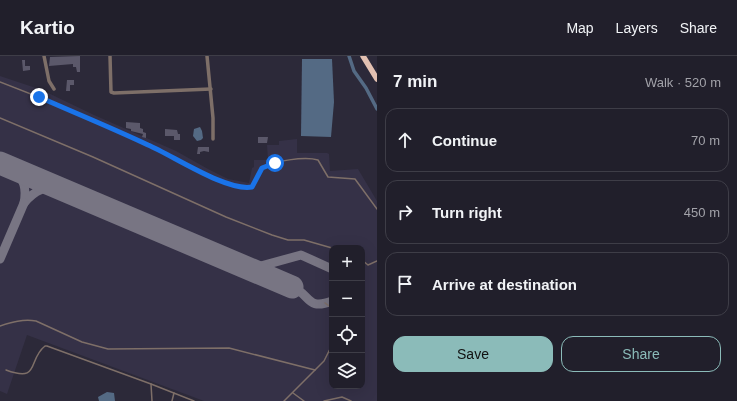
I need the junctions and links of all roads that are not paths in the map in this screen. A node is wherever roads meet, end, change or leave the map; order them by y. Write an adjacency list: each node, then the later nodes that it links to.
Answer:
1 (44, 56): 7 (street)
2 (110, 56): 8 (street)
3 (207, 56): 8 (street)
4 (363, 56): 5 (highway)
5 (377, 80)
6 (0, 82): 11 (lane)
7 (54, 89)
8 (211, 89): 10 (street)
9 (0, 118): 12 (lane)
10 (213, 139)
11 (377, 209)
12 (329, 247)
13 (377, 261): 14 (lane)
14 (365, 262)
15 (325, 303): 16 (lane)
16 (329, 306)
17 (0, 326): 20 (lane)
18 (329, 351): 20 (lane)
19 (6, 370): 21 (lane)
20 (315, 370): 23 (lane)
21 (151, 384): 22 (lane); 24 (lane)
22 (174, 393): 25 (lane); 26 (lane)
23 (293, 393): 27 (lane); 28 (lane)
24 (152, 401)
25 (172, 401)
26 (194, 401)
27 (284, 401)
28 (304, 401)
29 (324, 401): 30 (lane)
30 (351, 401)

